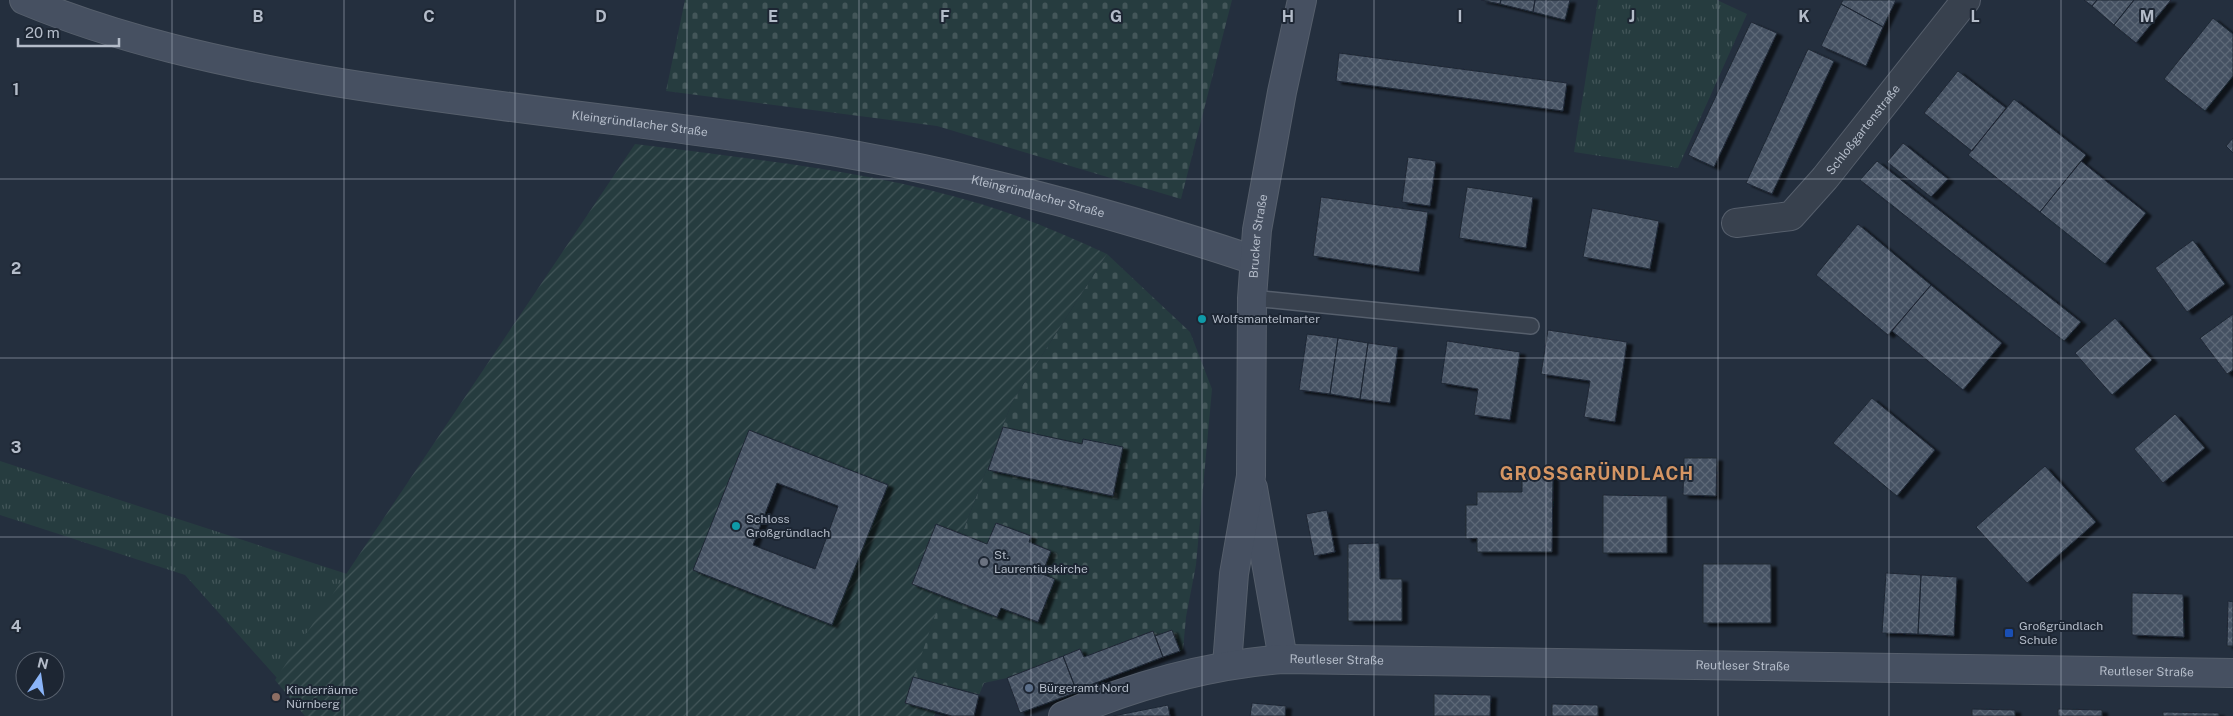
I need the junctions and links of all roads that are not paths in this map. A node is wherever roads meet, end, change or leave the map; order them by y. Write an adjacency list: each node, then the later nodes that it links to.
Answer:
1 (24, 0): 5 (street, Kleingründlacher Straße)
2 (1302, 0): 5 (street, Brucker Straße)
3 (1966, 0): 4 (street, Schloßgartenstraße)
4 (1736, 223)
5 (1254, 260): 6 (street, Brucker Straße)
6 (1252, 298): 7 (lane); 8 (street, Brucker Straße)
7 (1530, 326)
8 (1251, 476): 9 (street, Brucker Straße); 10 (street, Brucker Straße)
9 (1283, 659): 10 (street, Reutleser Straße); 11 (street, Reutleser Straße)
10 (1238, 663): 12 (street, Reutleser Straße)
11 (2233, 673)
12 (1063, 716)

